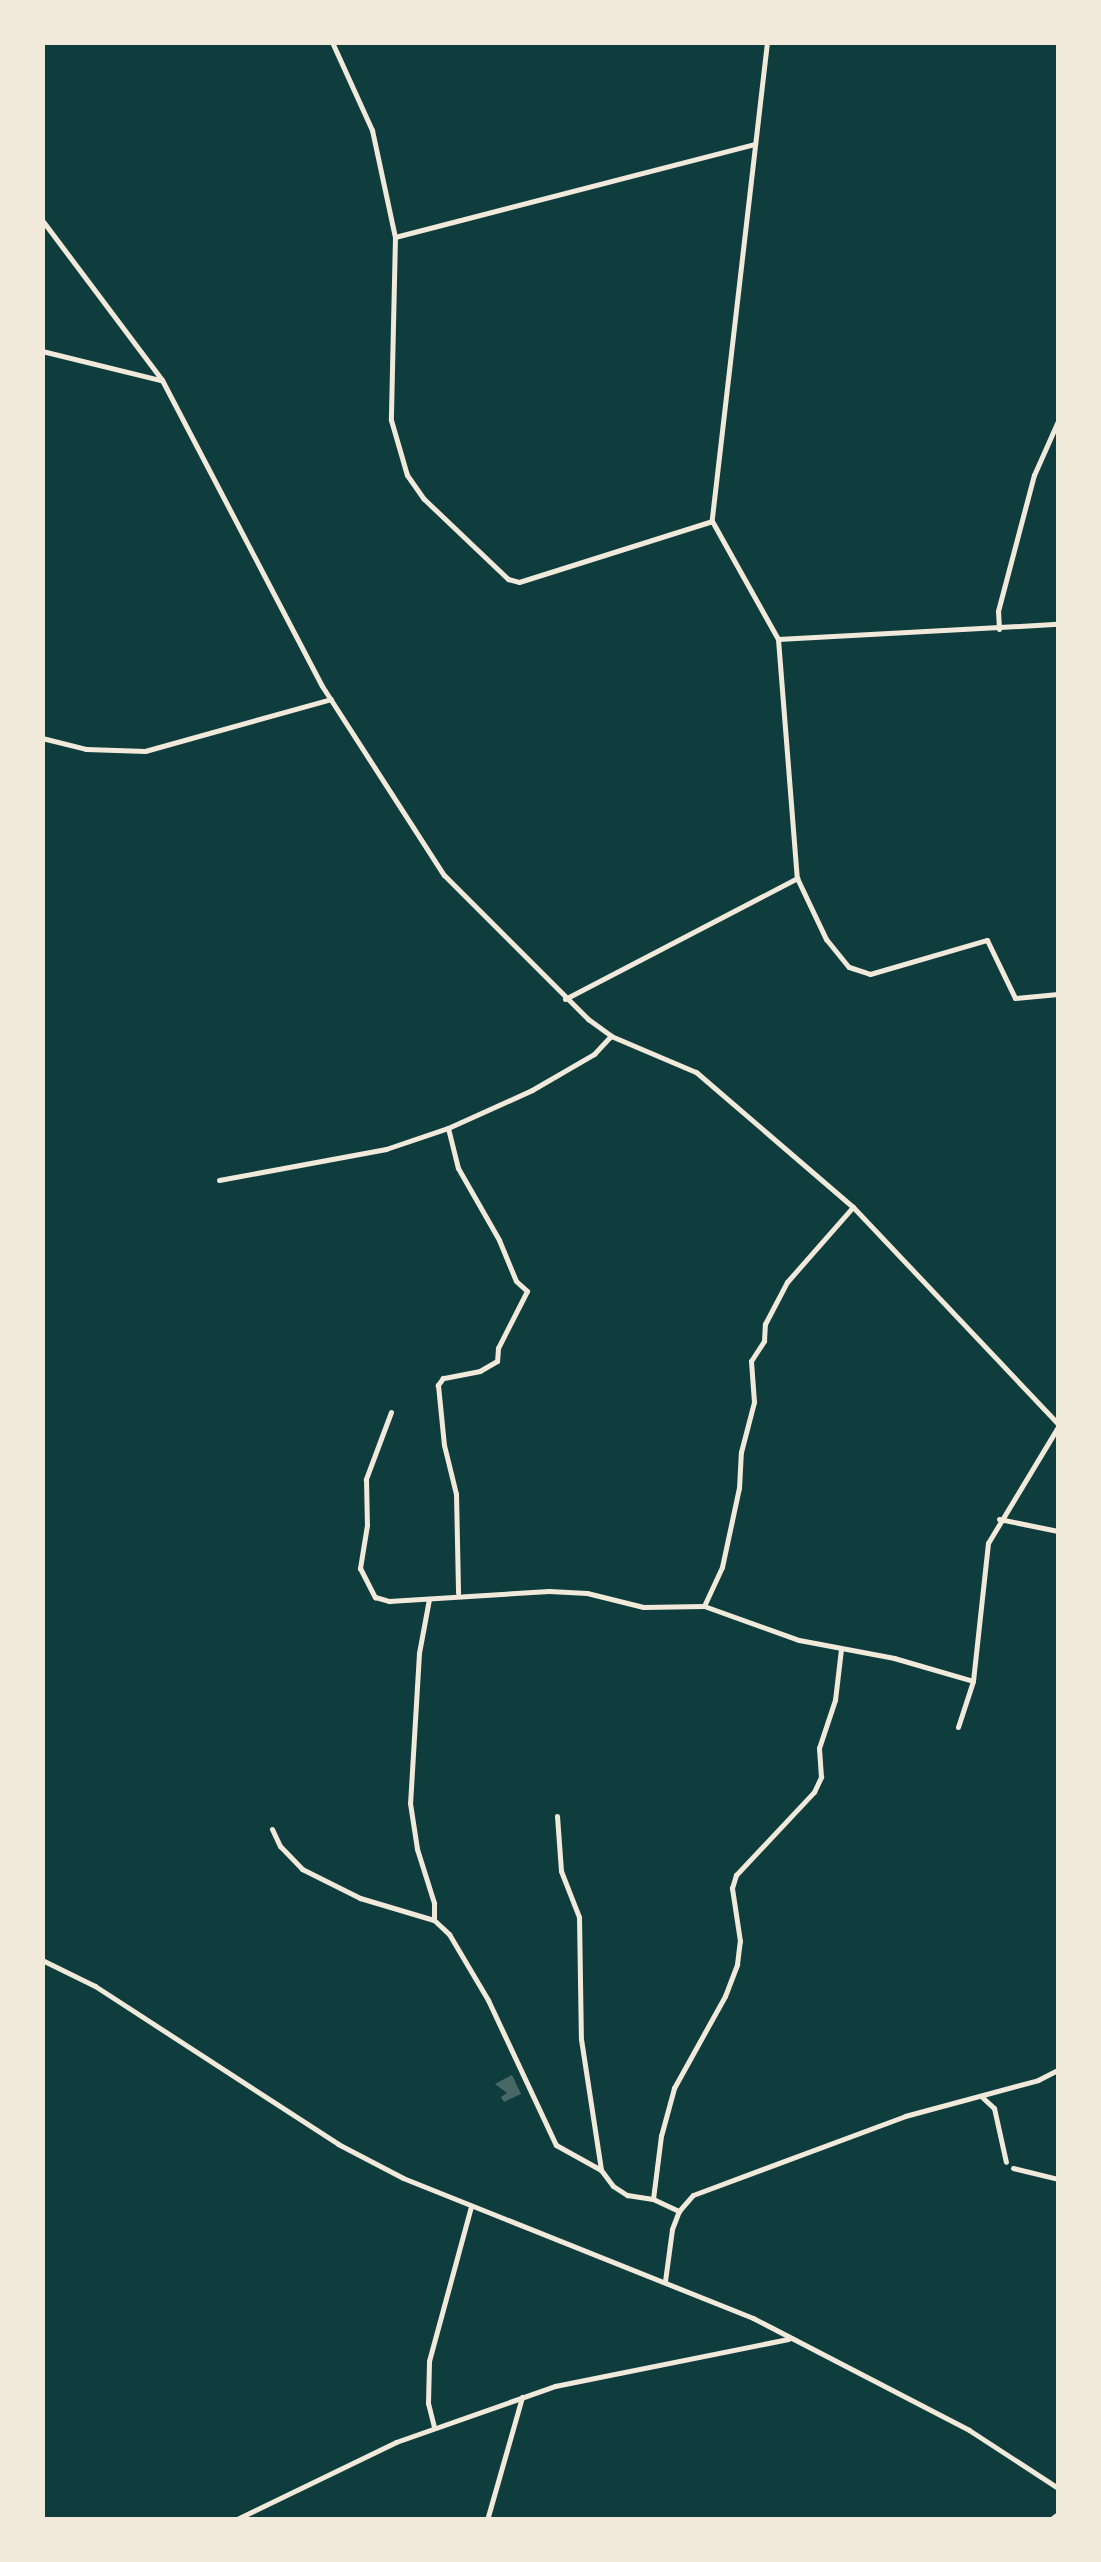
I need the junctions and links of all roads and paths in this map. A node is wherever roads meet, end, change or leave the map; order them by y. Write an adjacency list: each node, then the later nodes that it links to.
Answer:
1 (332, 42): 5 (street)
2 (767, 42): 3 (street)
3 (754, 144): 5 (street); 9 (street)
4 (42, 220): 7 (street)
5 (395, 237): 9 (street)
6 (42, 350): 7 (street)
7 (162, 380): 13 (street)
8 (1058, 421): 11 (street)
9 (712, 522): 12 (street)
10 (1058, 624): 11 (street)
11 (999, 629): 12 (street)
12 (778, 639): 15 (street)
13 (330, 699): 14 (street); 17 (street)
14 (42, 738)
15 (797, 878): 16 (street); 17 (street)
16 (1058, 994)
17 (564, 1000): 18 (street)
18 (610, 1036): 19 (street); 21 (street)
19 (448, 1128): 20 (street); 26 (street)
20 (219, 1180)
21 (852, 1206): 23 (street); 28 (street)
22 (391, 1412): 27 (street)
23 (1058, 1425): 24 (street)
24 (999, 1520): 25 (street); 30 (street)
25 (1058, 1531)
26 (458, 1594): 27 (street); 28 (street)
27 (429, 1599): 34 (street)
28 (704, 1606): 29 (street)
29 (841, 1650): 30 (street); 44 (street)
30 (973, 1681): 31 (street)
31 (958, 1728)
32 (556, 1816): 42 (street)
33 (272, 1829): 34 (street)
34 (434, 1920): 42 (street)
35 (42, 1960): 45 (street)
36 (1058, 2070): 37 (street)
37 (1002, 2090): 38 (street); 39 (street)
38 (981, 2096): 39 (street); 46 (street)
39 (994, 2108): 40 (street)
40 (1006, 2162)
41 (1013, 2168): 43 (street)
42 (601, 2170): 44 (street)
43 (1058, 2179)
44 (653, 2199): 46 (street)
45 (471, 2206): 47 (street); 50 (street)
46 (678, 2210): 47 (street)
47 (665, 2281): 48 (street)
48 (791, 2339): 49 (street); 51 (street)
49 (522, 2397): 50 (street); 54 (street)
50 (434, 2426): 53 (street)
51 (1058, 2488)
52 (1058, 2514): 55 (street)
53 (235, 2520)
54 (488, 2520)
55 (1050, 2520)

